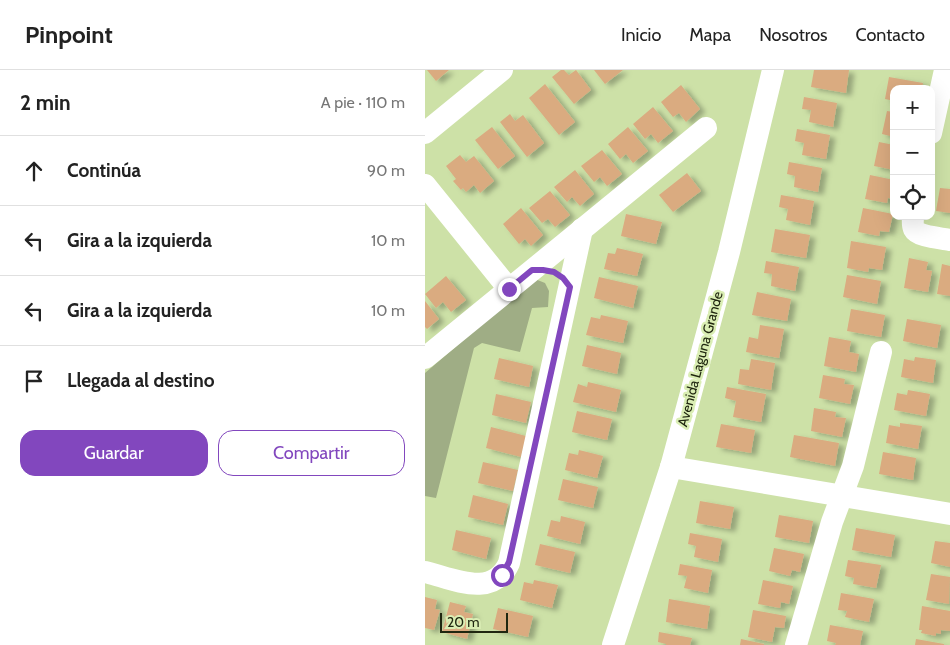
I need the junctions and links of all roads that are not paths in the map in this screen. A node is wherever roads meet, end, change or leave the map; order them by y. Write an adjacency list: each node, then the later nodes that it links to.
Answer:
1 (502, 70): 7 (street)
2 (773, 70): 17 (street, Avenida Laguna Grande)
3 (945, 70): 4 (street)
4 (945, 94): 6 (street)
5 (706, 128): 10 (street)
6 (932, 130)
7 (425, 133)
8 (425, 184): 14 (street)
9 (913, 220): 11 (street)
10 (583, 229): 12 (street); 13 (street)
11 (950, 240)
12 (532, 270): 13 (street); 14 (street)
13 (570, 287): 20 (street)
14 (509, 289): 16 (street)
15 (881, 352): 18 (street)
16 (425, 358)
17 (671, 467): 18 (street); 21 (street, Avenida Laguna Grande)
18 (841, 496): 19 (street); 22 (street)
19 (950, 514)
20 (425, 572)
21 (613, 645)
22 (796, 645)

